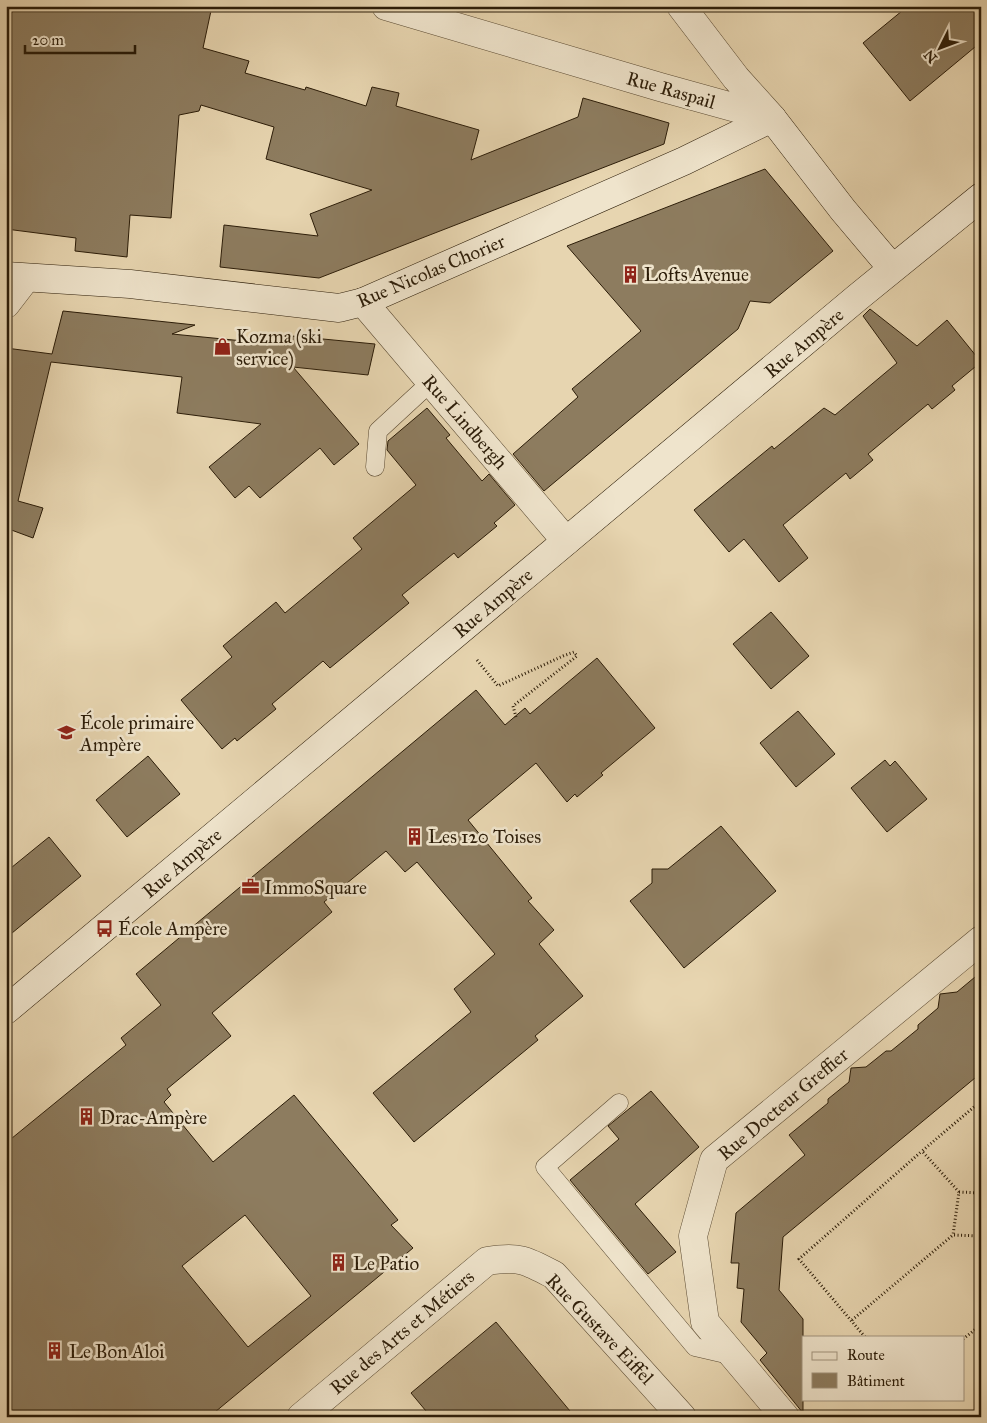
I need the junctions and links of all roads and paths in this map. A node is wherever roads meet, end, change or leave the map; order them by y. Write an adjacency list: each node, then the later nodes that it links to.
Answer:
1 (386, 6): 3 (street, Rue Raspail)
2 (681, 6): 3 (street)
3 (772, 118): 5 (street); 7 (street, Rue Nicolas Chorier)
4 (978, 204): 5 (street, Rue Ampère)
5 (892, 268): 11 (street, Rue Ampère)
6 (16, 277): 7 (street, Rue Nicolas Chorier); 8 (street)
7 (363, 302): 9 (street, Rue Lindbergh)
8 (6, 304)
9 (431, 382): 10 (lane); 11 (street, Rue Lindbergh)
10 (374, 467)
11 (566, 541): 12 (street, Rue Ampère)
12 (456, 634): 13 (path); 15 (street, Rue Ampère)
13 (516, 717)
14 (981, 940): 28 (street, Rue Docteur Greffier)
15 (6, 1010)
16 (981, 1101): 18 (path)
17 (619, 1102): 28 (lane)
18 (922, 1151): 19 (path); 24 (path)
19 (960, 1192): 20 (path); 21 (path)
20 (981, 1193)
21 (953, 1235): 22 (path); 24 (path)
22 (981, 1236)
23 (507, 1258): 29 (street, Rue des Arts et Métiers); 30 (street, Rue Gustave Eiffel)
24 (851, 1320): 26 (path)
25 (981, 1325): 27 (path)
26 (864, 1336)
27 (964, 1338)
28 (734, 1356): 31 (street, Rue Docteur Greffier)
29 (301, 1417)
30 (682, 1417)
31 (785, 1417)

